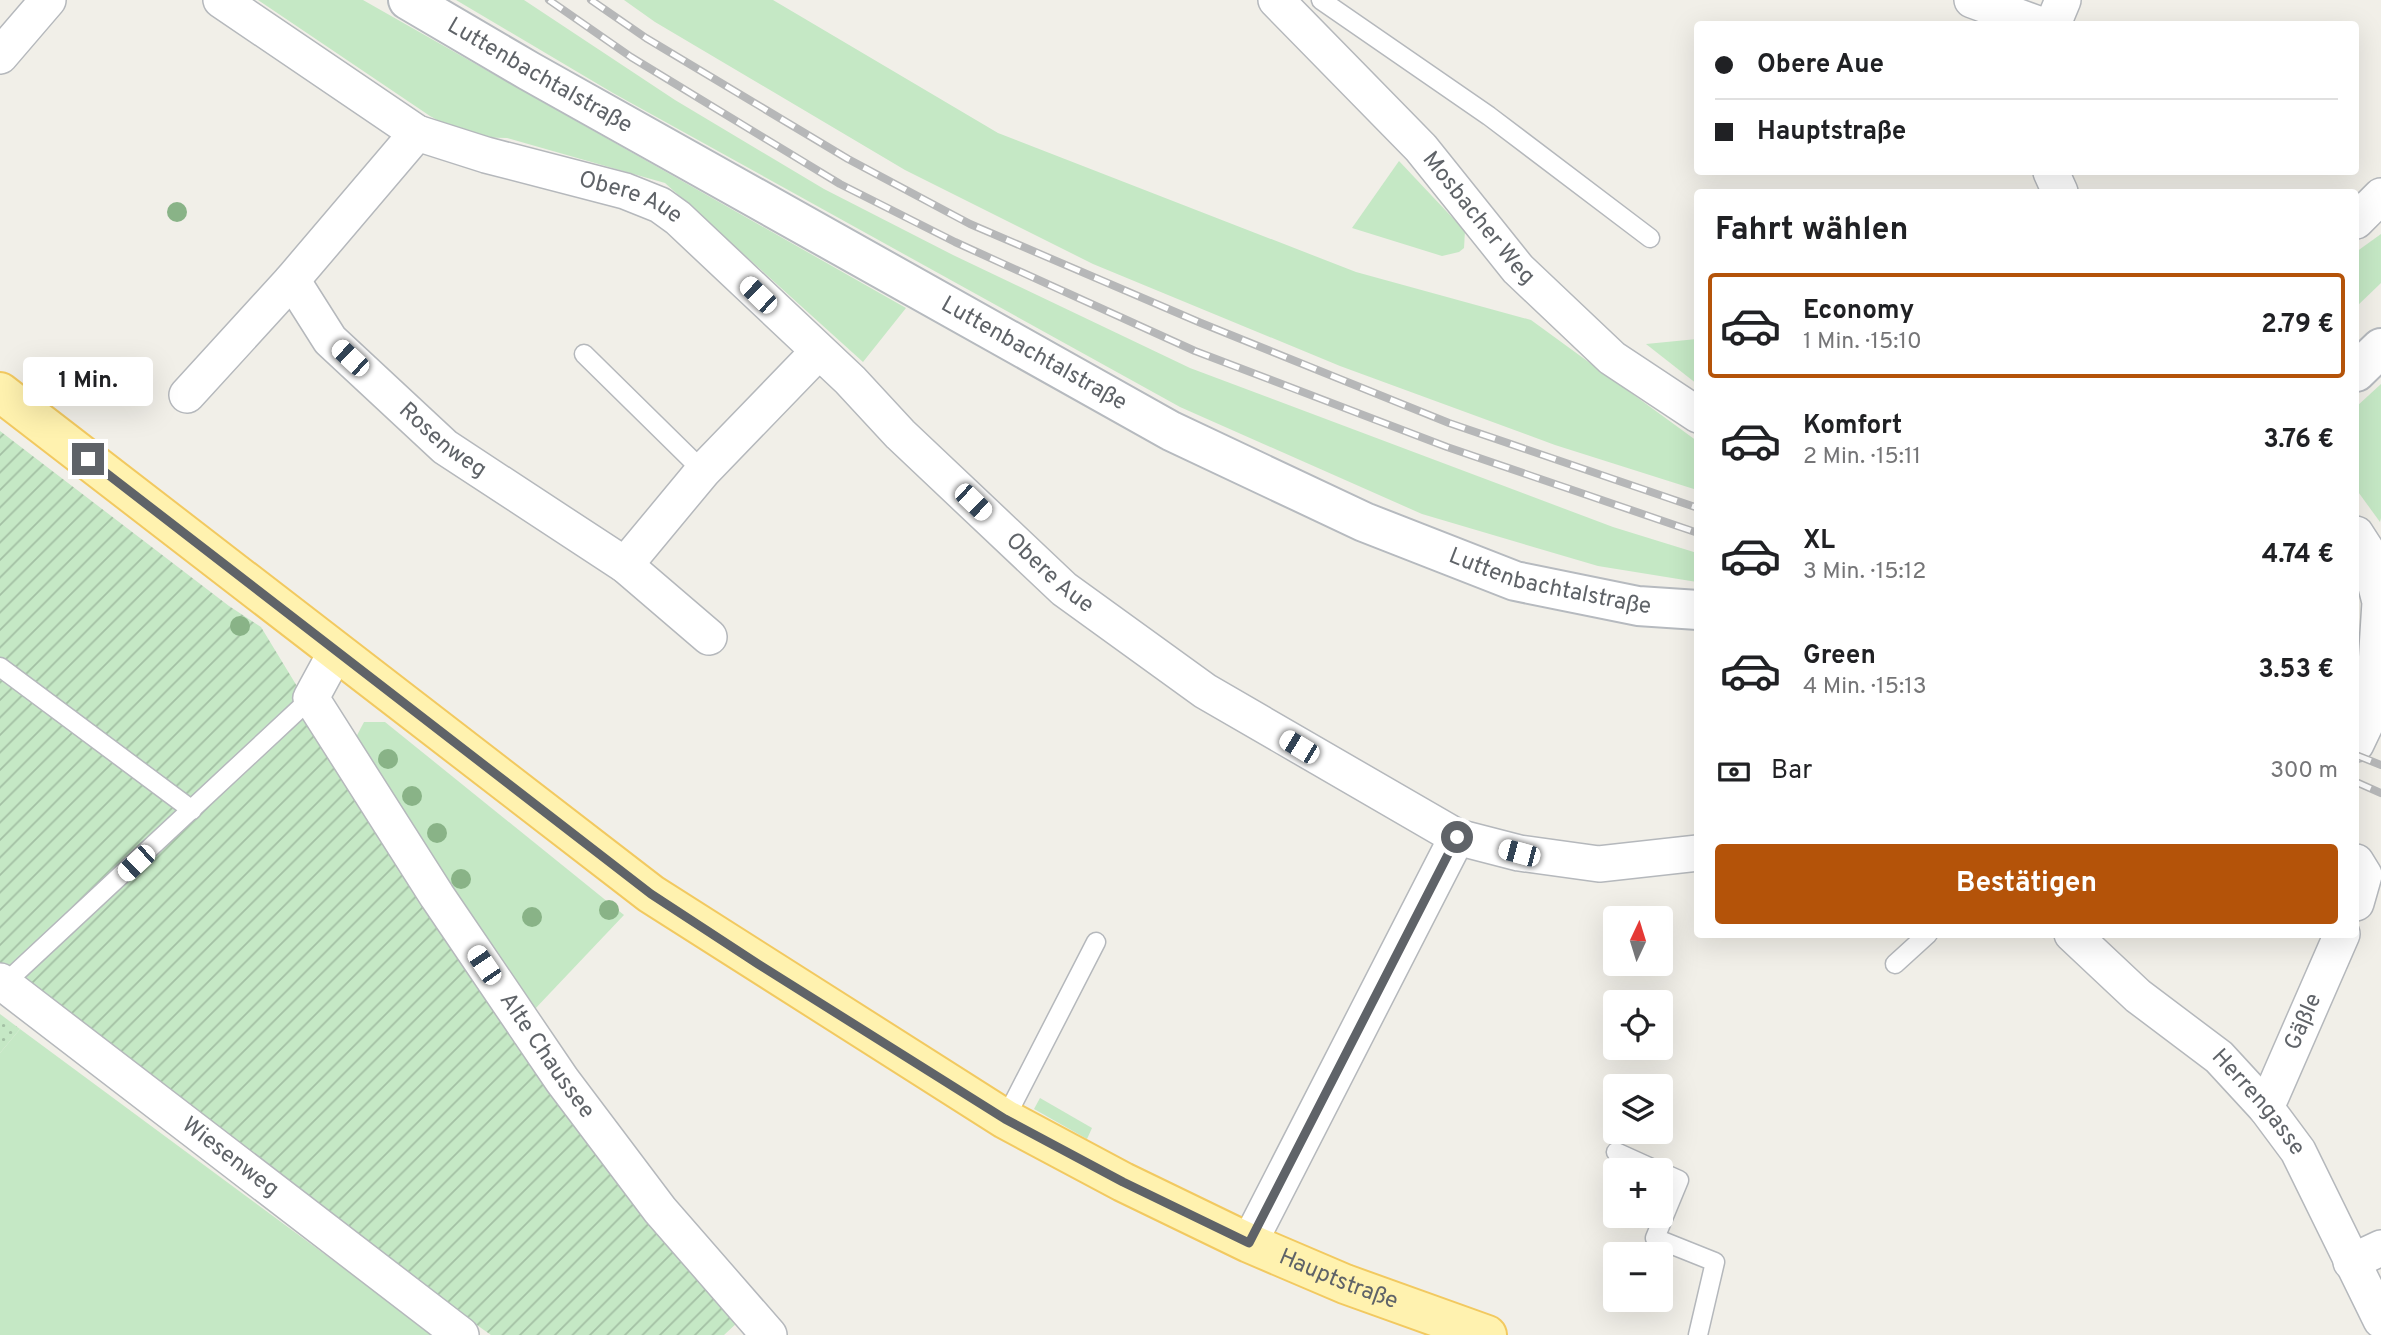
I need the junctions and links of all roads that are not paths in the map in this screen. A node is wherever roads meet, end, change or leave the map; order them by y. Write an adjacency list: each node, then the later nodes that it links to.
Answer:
1 (48, 0): 10 (street)
2 (221, 0): 11 (street, Obere Aue)
3 (408, 0): 26 (street, Luttenbachtalstraße)
4 (1276, 0): 22 (street, Mosbacher Weg)
5 (1321, 0): 14 (lane)
6 (1972, 0): 8 (street)
7 (2063, 0): 9 (street)
8 (2030, 21)
9 (2054, 21)
10 (0, 56)
11 (417, 133): 15 (street); 17 (street, Obere Aue)
12 (2381, 196): 13 (street)
13 (2359, 218)
14 (1650, 238)
15 (292, 280): 21 (street); 25 (street, Rosenweg)
16 (2381, 348): 19 (street)
17 (818, 352): 23 (street); 33 (street, Obere Aue)
18 (584, 355): 23 (lane)
19 (2359, 370)
20 (0, 392): 28 (main road, Hauptstraße)
21 (187, 395)
22 (1694, 412)
23 (703, 471): 25 (street)
24 (2359, 539): 31 (street)
25 (625, 565): 27 (street, Rosenweg)
26 (1694, 610)
27 (709, 637)
28 (336, 652): 30 (street); 42 (main road, Hauptstraße)
29 (0, 667): 32 (lane)
30 (311, 698): 32 (lane); 52 (street, Alte Chaussee)
31 (2361, 734)
32 (192, 810): 40 (lane)
33 (1457, 837): 34 (street); 48 (street)
34 (1694, 853)
35 (1924, 938): 39 (lane)
36 (2076, 938): 41 (street, Herrengasse)
37 (2340, 938): 41 (street, Gäßle)
38 (1096, 942): 42 (lane)
39 (1895, 964)
40 (2, 983): 51 (street, Wiesenweg)
41 (2266, 1108): 49 (street, Herrengasse)
42 (1005, 1119): 48 (main road, Hauptstraße)
43 (1616, 1152): 44 (lane)
44 (1630, 1158)
45 (1673, 1177): 46 (lane)
46 (1673, 1194)
47 (1659, 1228): 54 (lane)
48 (1249, 1243): 53 (main road, Hauptstraße)
49 (2366, 1255): 50 (street, Herrengasse)
50 (2381, 1320)
51 (461, 1335)
52 (769, 1335)
53 (1487, 1335)
54 (1698, 1335)

